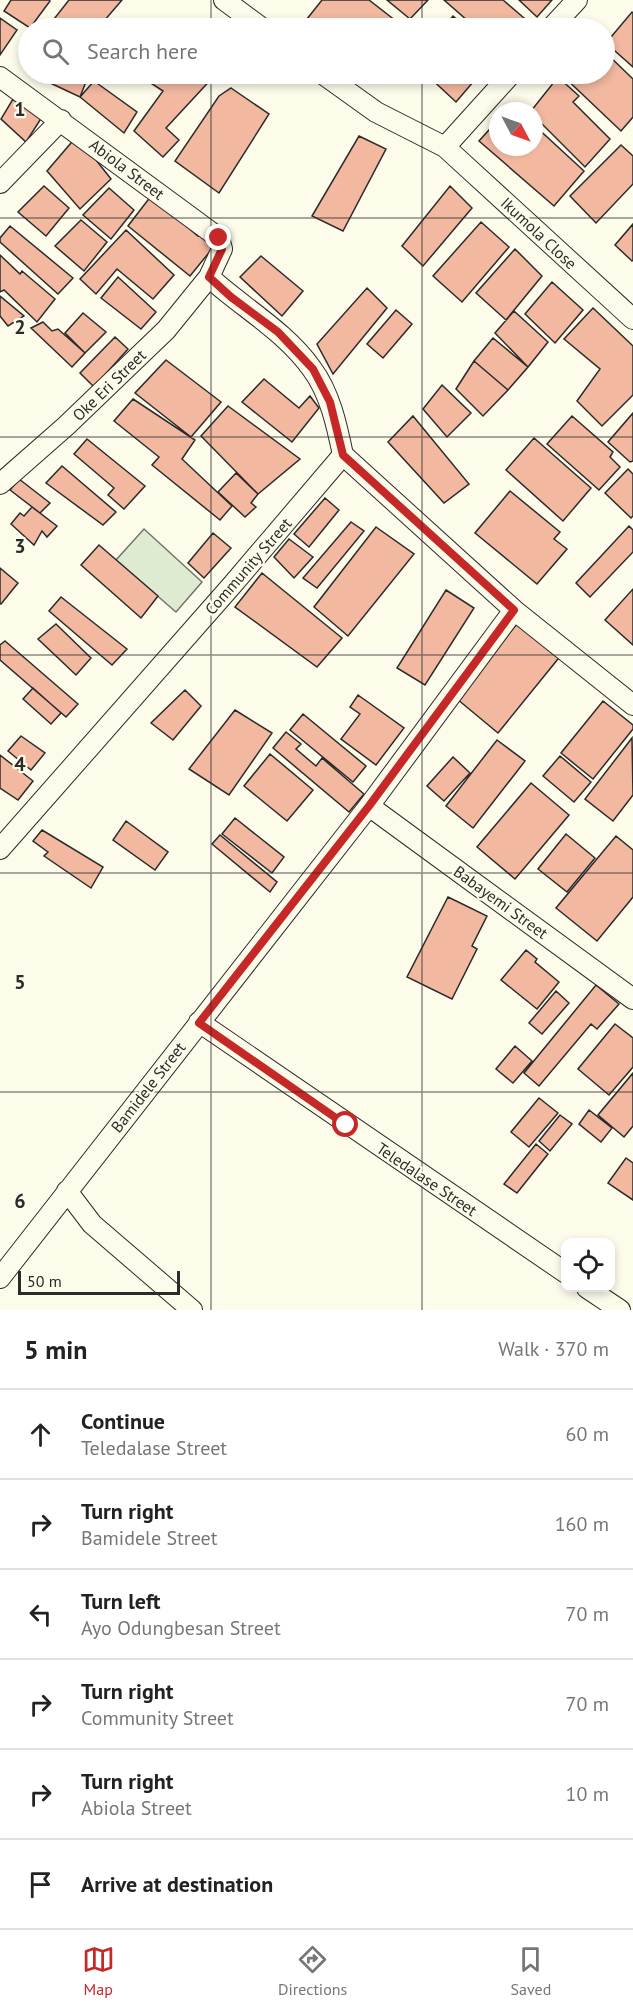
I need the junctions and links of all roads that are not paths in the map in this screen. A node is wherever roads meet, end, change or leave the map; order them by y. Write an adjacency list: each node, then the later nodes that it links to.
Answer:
1 (224, 0): 3 (street)
2 (577, 0): 4 (street)
3 (248, 18)
4 (560, 18)
5 (0, 77): 8 (street, Abiola Street)
6 (337, 84): 9 (street, Ikumola Close)
7 (502, 84): 9 (street)
8 (61, 120): 10 (street); 11 (street, Abiola Street)
9 (445, 147): 12 (street, Ikumola Close)
10 (0, 183)
11 (209, 277): 13 (street); 14 (street, Oke Eri Street)
12 (633, 319)
13 (343, 455): 15 (street); 18 (street, Community Street)
14 (0, 484)
15 (514, 610): 16 (street); 17 (street, Bamidele Street)
16 (633, 705)
17 (369, 806): 19 (street, Babayemi Street); 20 (street, Bamidele Street)
18 (0, 849)
19 (633, 999)
20 (199, 1023): 21 (street, Bamidele Street); 22 (street, Teledalase Street)
21 (67, 1191): 23 (street, Bamidele Street); 25 (street)
22 (561, 1270)
23 (0, 1278)
24 (594, 1292): 26 (street)
25 (192, 1310)
26 (620, 1310)

